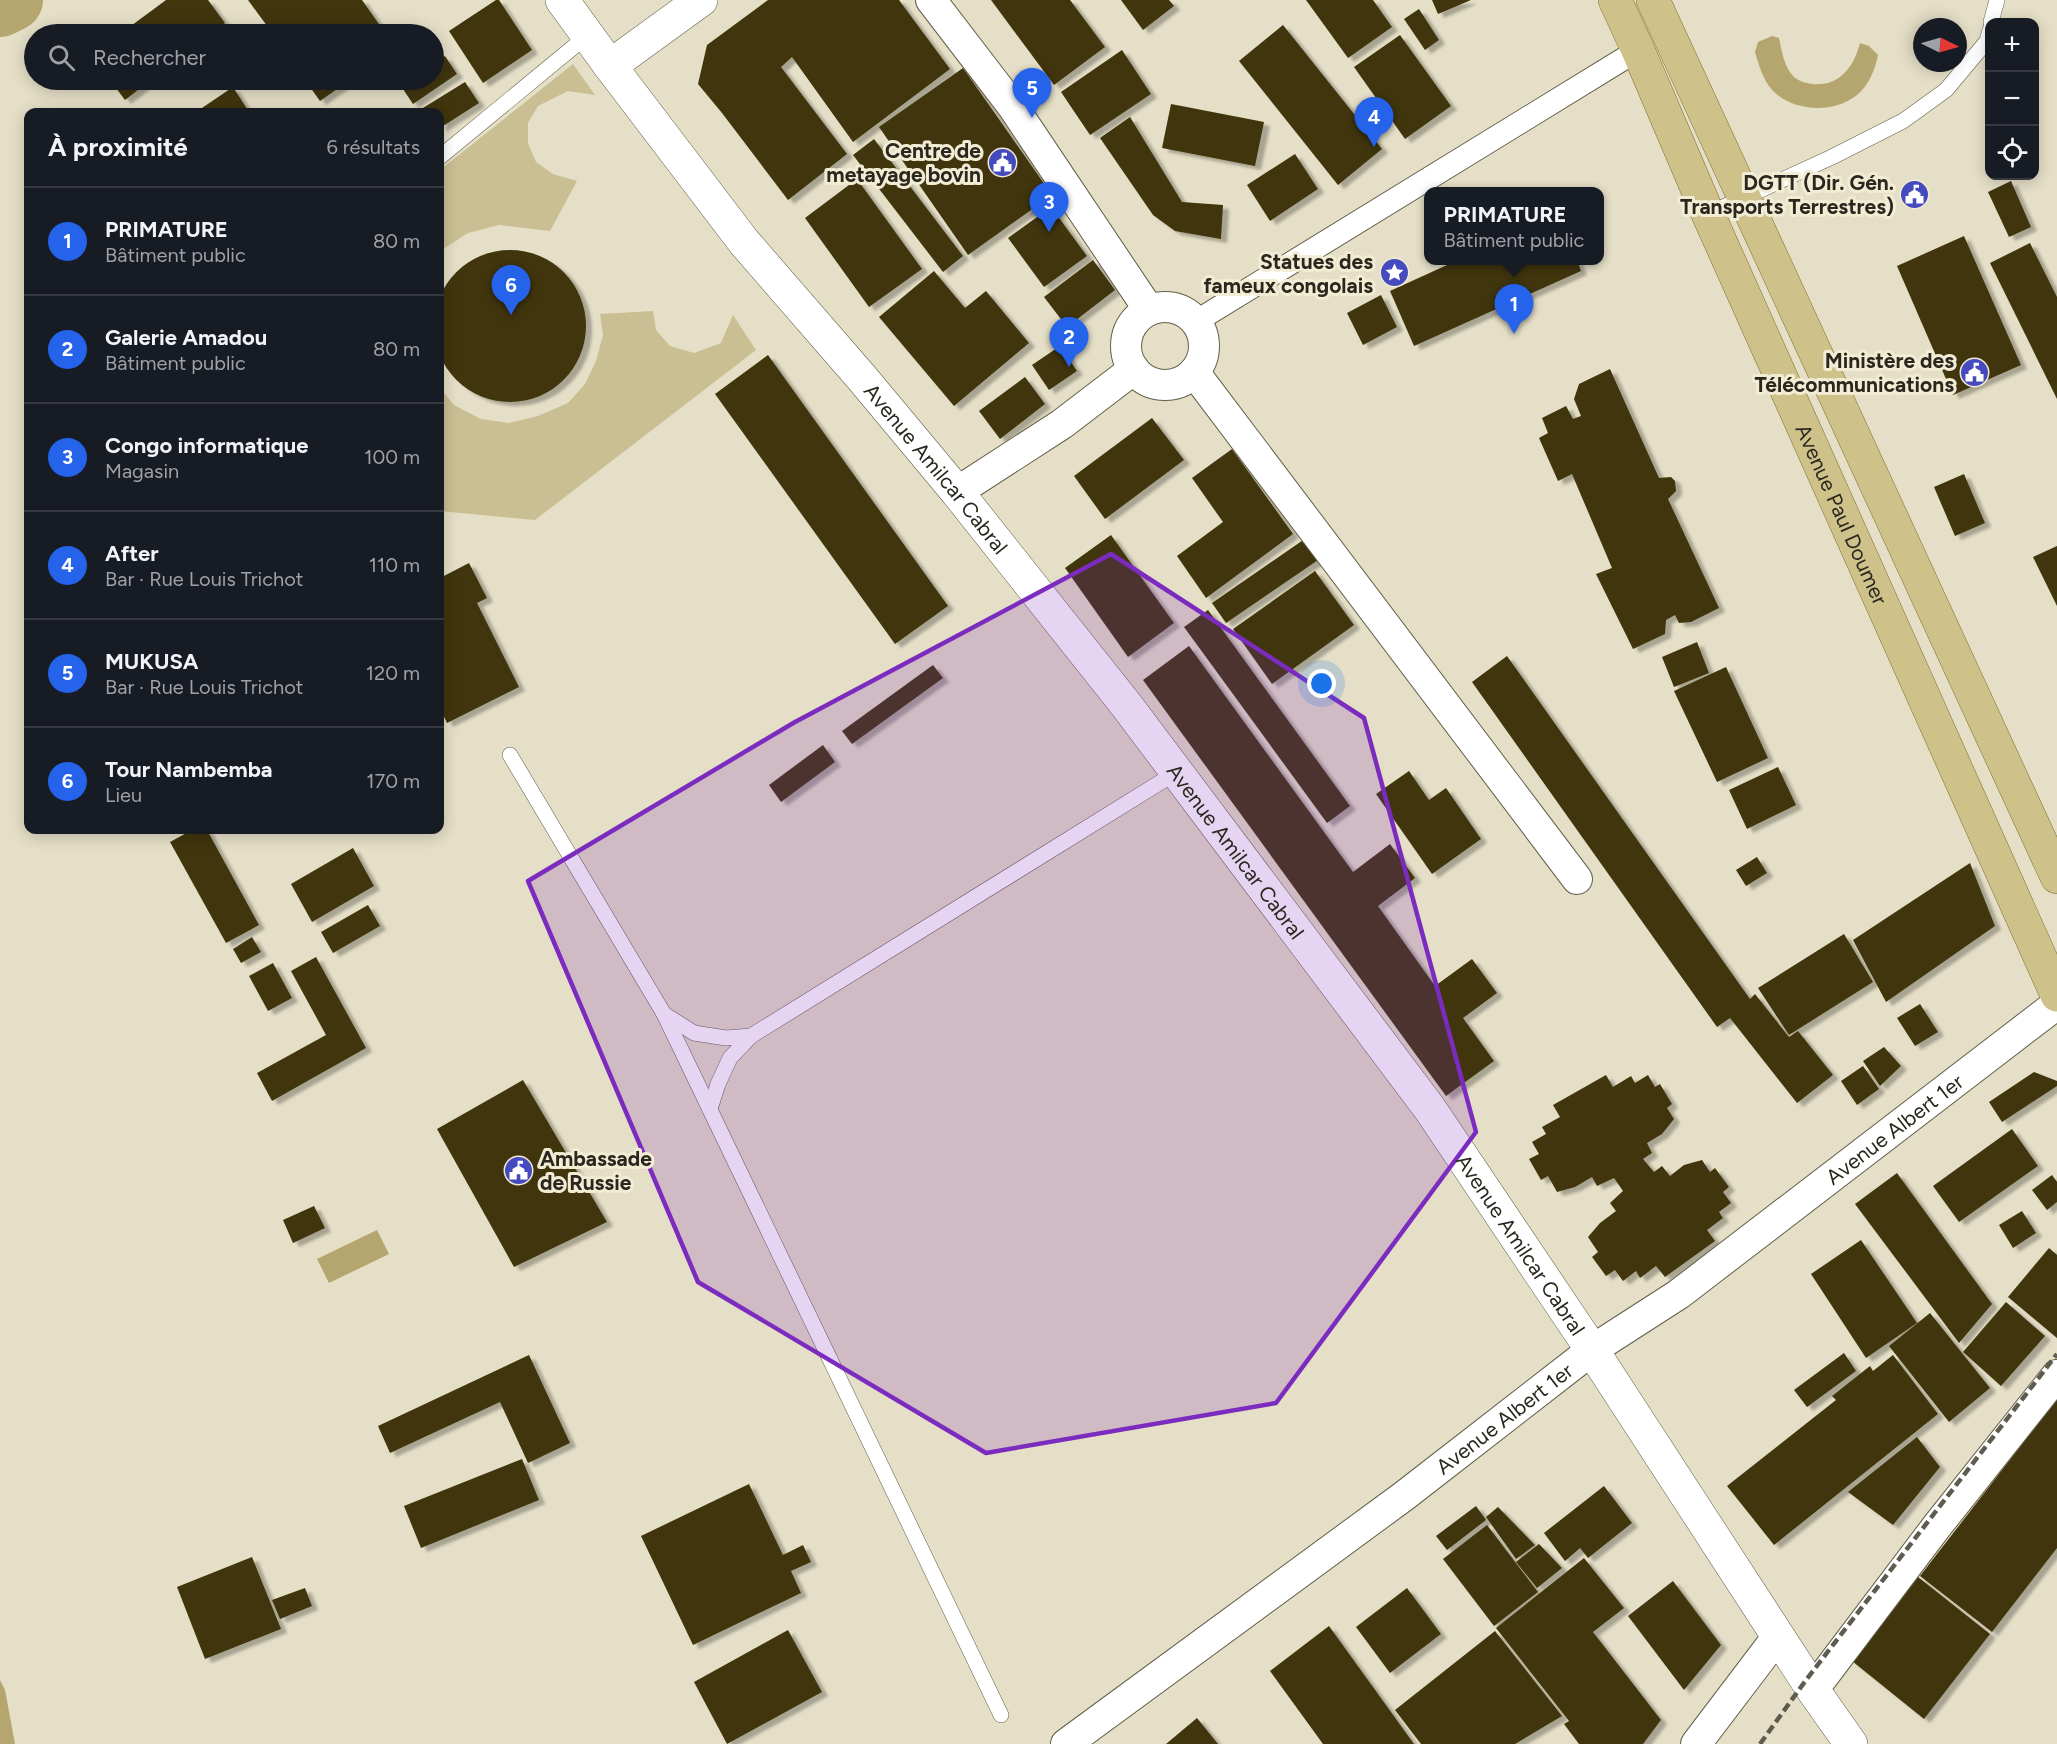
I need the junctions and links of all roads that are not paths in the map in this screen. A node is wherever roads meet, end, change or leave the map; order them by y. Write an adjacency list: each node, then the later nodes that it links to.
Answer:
1 (562, 0): 8 (main road, Avenue Amilcar Cabral)
2 (700, 0): 11 (main road)
3 (931, 0): 15 (street)
4 (1615, 0): 10 (main road, Avenue Paul Doumer)
5 (1653, 0): 13 (main road, Avenue Paul Doumer)
6 (1997, 0): 7 (lane)
7 (1992, 18)
8 (588, 35): 11 (main road, Avenue Amilcar Cabral); 12 (lane)
9 (1985, 43): 13 (lane)
10 (1638, 50): 14 (main road, Avenue Paul Doumer); 16 (street)
11 (610, 66): 21 (main road, Avenue Amilcar Cabral)
12 (444, 154)
13 (1745, 198): 14 (lane); 19 (main road, Avenue Paul Doumer)
14 (1708, 214): 20 (main road, Avenue Paul Doumer)
15 (1149, 310): 16 (street); 17 (street)
16 (1195, 322): 18 (street)
17 (1134, 369): 18 (street); 21 (street)
18 (1194, 372): 25 (street)
19 (1842, 414): 20 (main road); 24 (main road, Avenue Paul Doumer)
20 (1805, 431): 26 (main road, Avenue Paul Doumer)
21 (957, 492): 23 (main road, Avenue Amilcar Cabral)
22 (510, 755): 28 (lane)
23 (1177, 772): 29 (lane); 31 (main road, Avenue Amilcar Cabral)
24 (2057, 878)
25 (1576, 879)
26 (2057, 995)
27 (2057, 1004): 31 (street, Avenue Albert 1er)
28 (664, 1014): 29 (lane); 30 (lane)
29 (751, 1036): 30 (lane)
30 (710, 1109): 35 (lane)
31 (1592, 1350): 33 (main road, Avenue Amilcar Cabral); 36 (street, Avenue Albert 1er)
32 (2057, 1375): 34 (street)
33 (1778, 1636): 34 (main road, Avenue Amilcar Cabral); 37 (street)
34 (1814, 1690): 38 (main road, Avenue Amilcar Cabral)
35 (1001, 1715)
36 (1066, 1744)
37 (1696, 1744)
38 (1851, 1744)

